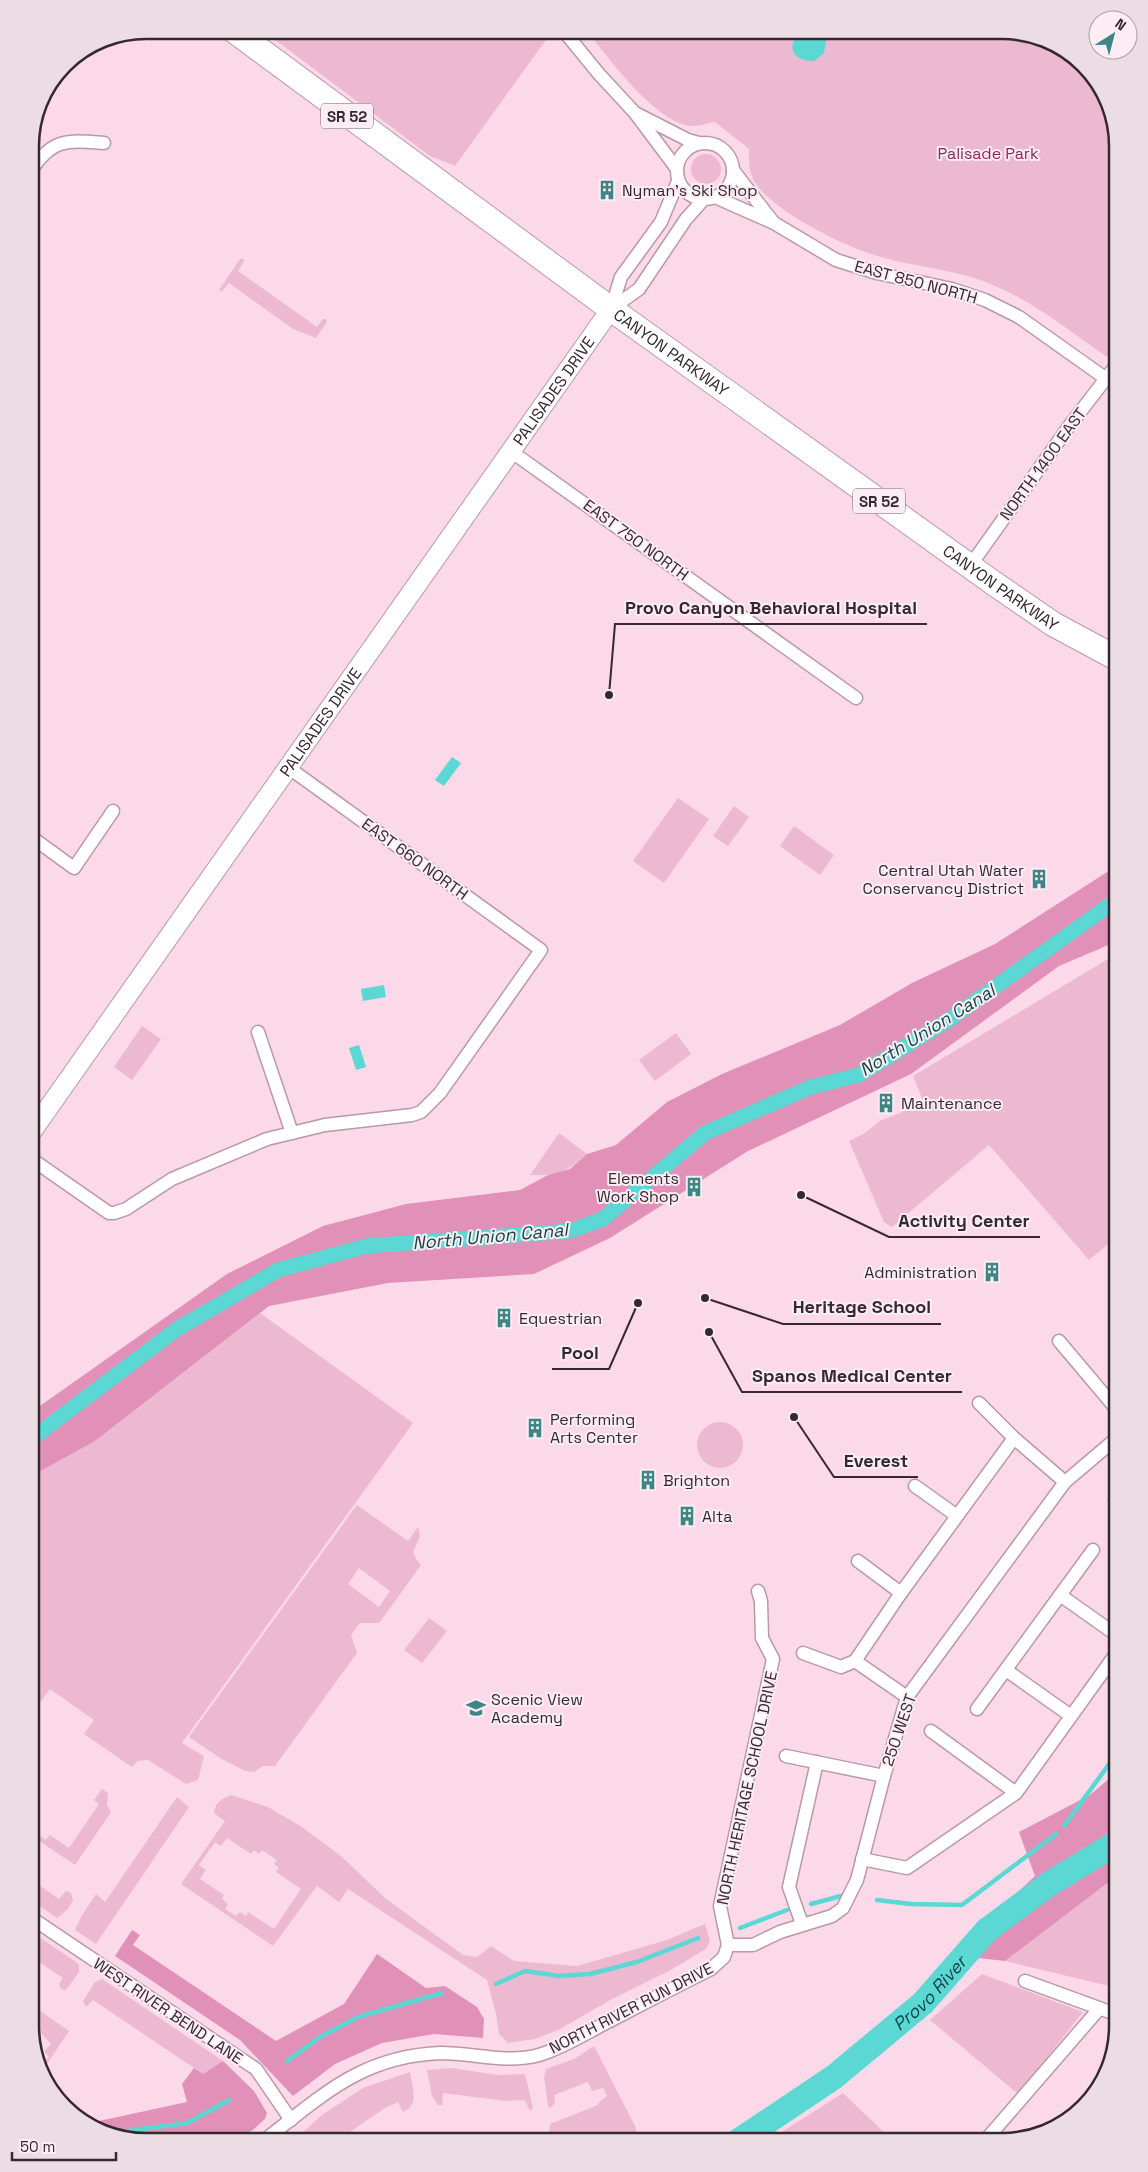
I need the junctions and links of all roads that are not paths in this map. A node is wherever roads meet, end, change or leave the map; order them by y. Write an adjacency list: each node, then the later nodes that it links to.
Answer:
1 (245, 39): 11 (highway, CANYON PARKWAY / SR 52)
2 (570, 39): 3 (street)
3 (635, 113): 5 (street); 8 (street)
4 (104, 142): 6 (street)
5 (699, 143): 7 (street); 8 (street)
6 (39, 160)
7 (733, 170): 9 (street); 10 (street, EAST 850 NORTH)
8 (677, 175): 9 (street); 11 (street, PALISADES DRIVE)
9 (710, 198): 10 (street, EAST 850 NORTH); 11 (street, PALISADES DRIVE)
10 (774, 223): 13 (street, EAST 850 NORTH)
11 (611, 309): 14 (street, PALISADES DRIVE); 15 (highway, CANYON PARKWAY / SR 52)
12 (1109, 373): 13 (street, NORTH 1400 EAST)
13 (1105, 378): 15 (street, NORTH 1400 EAST)
14 (512, 452): 17 (street, EAST 750 NORTH); 18 (street, PALISADES DRIVE)
15 (970, 566): 16 (highway, CANYON PARKWAY / SR 52)
16 (1109, 654)
17 (856, 698)
18 (289, 768): 22 (street, PALISADES DRIVE); 23 (street, EAST 660 NORTH)
19 (113, 811): 20 (street)
20 (39, 843)
21 (258, 1032): 23 (street)
22 (39, 1121)
23 (292, 1132): 24 (street)
24 (39, 1164)
25 (1059, 1341): 26 (street)
26 (1109, 1400)
27 (978, 1403): 28 (street)
28 (1014, 1438): 30 (street); 32 (street)
29 (1109, 1445): 30 (street, 250 WEST)
30 (1065, 1482): 43 (street, 250 WEST)
31 (915, 1486): 32 (street)
32 (957, 1516): 36 (street)
33 (1092, 1550): 37 (street)
34 (858, 1562): 36 (street)
35 (758, 1591): 54 (street, NORTH HERITAGE SCHOOL DRIVE)
36 (901, 1593): 40 (street)
37 (1060, 1595): 38 (street); 41 (street)
38 (1109, 1630)
39 (803, 1653): 40 (street)
40 (855, 1660): 43 (street)
41 (1006, 1670): 44 (street); 45 (street)
42 (1109, 1671): 45 (street)
43 (907, 1696): 49 (street, 250 WEST)
44 (977, 1709)
45 (1070, 1716): 50 (street)
46 (931, 1731): 50 (street)
47 (786, 1756): 48 (street)
48 (817, 1762): 49 (street); 53 (street)
49 (884, 1776): 51 (street, 250 WEST)
50 (1016, 1793): 51 (street)
51 (862, 1859): 53 (street, 250 WEST)
52 (39, 1923): 58 (street, WEST RIVER BEND LANE)
53 (802, 1924): 54 (street, 250 WEST)
54 (726, 1951): 58 (street, NORTH RIVER RUN DRIVE)
55 (1025, 1981): 56 (street)
56 (1099, 2009): 57 (street); 60 (street)
57 (1109, 2013)
58 (291, 2120): 59 (street, NORTH RIVER RUN DRIVE)
59 (274, 2133)
60 (992, 2133)

